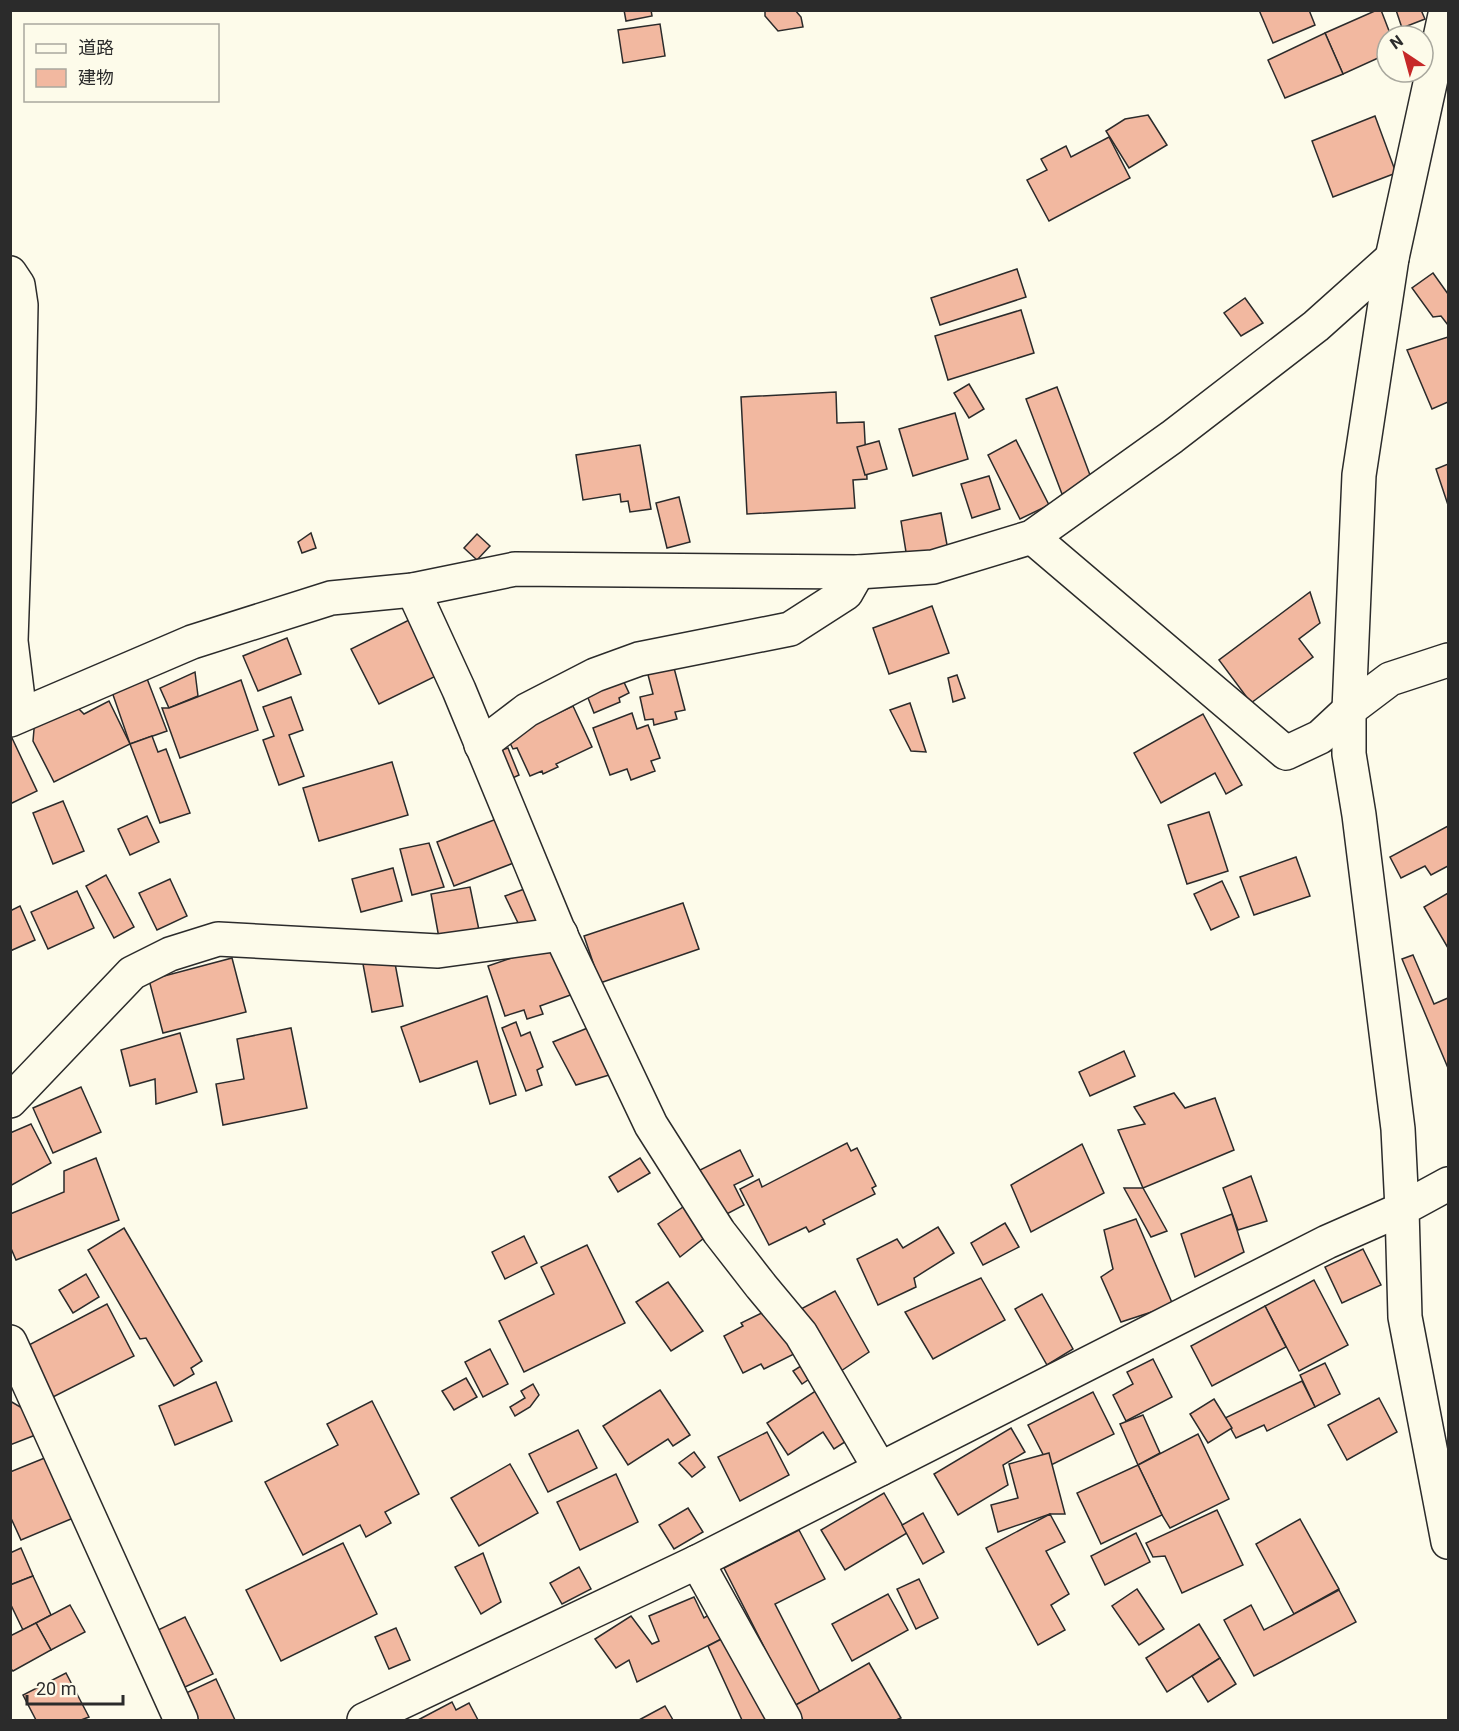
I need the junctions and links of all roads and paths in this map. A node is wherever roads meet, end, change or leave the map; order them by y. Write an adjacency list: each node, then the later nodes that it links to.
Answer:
1 (1446, 10): 2 (street)
2 (1392, 258): 5 (street); 9 (street)
3 (10, 273): 4 (street)
4 (15, 408): 10 (street)
5 (1032, 537): 6 (street); 9 (street)
6 (858, 572): 7 (street); 11 (street)
7 (413, 590): 10 (street); 11 (street)
8 (1449, 660): 9 (street)
9 (1349, 710): 15 (street)
10 (15, 717)
11 (480, 745): 12 (street)
12 (561, 934): 13 (street); 18 (street)
13 (10, 1101)
14 (1449, 1184): 15 (street)
15 (1402, 1209): 18 (street); 19 (street)
16 (10, 1342): 17 (street)
17 (19, 1385): 21 (street)
18 (880, 1469): 20 (street)
19 (1449, 1542)
20 (697, 1562): 22 (street); 23 (street)
21 (181, 1720)
22 (364, 1720)
23 (784, 1720)

